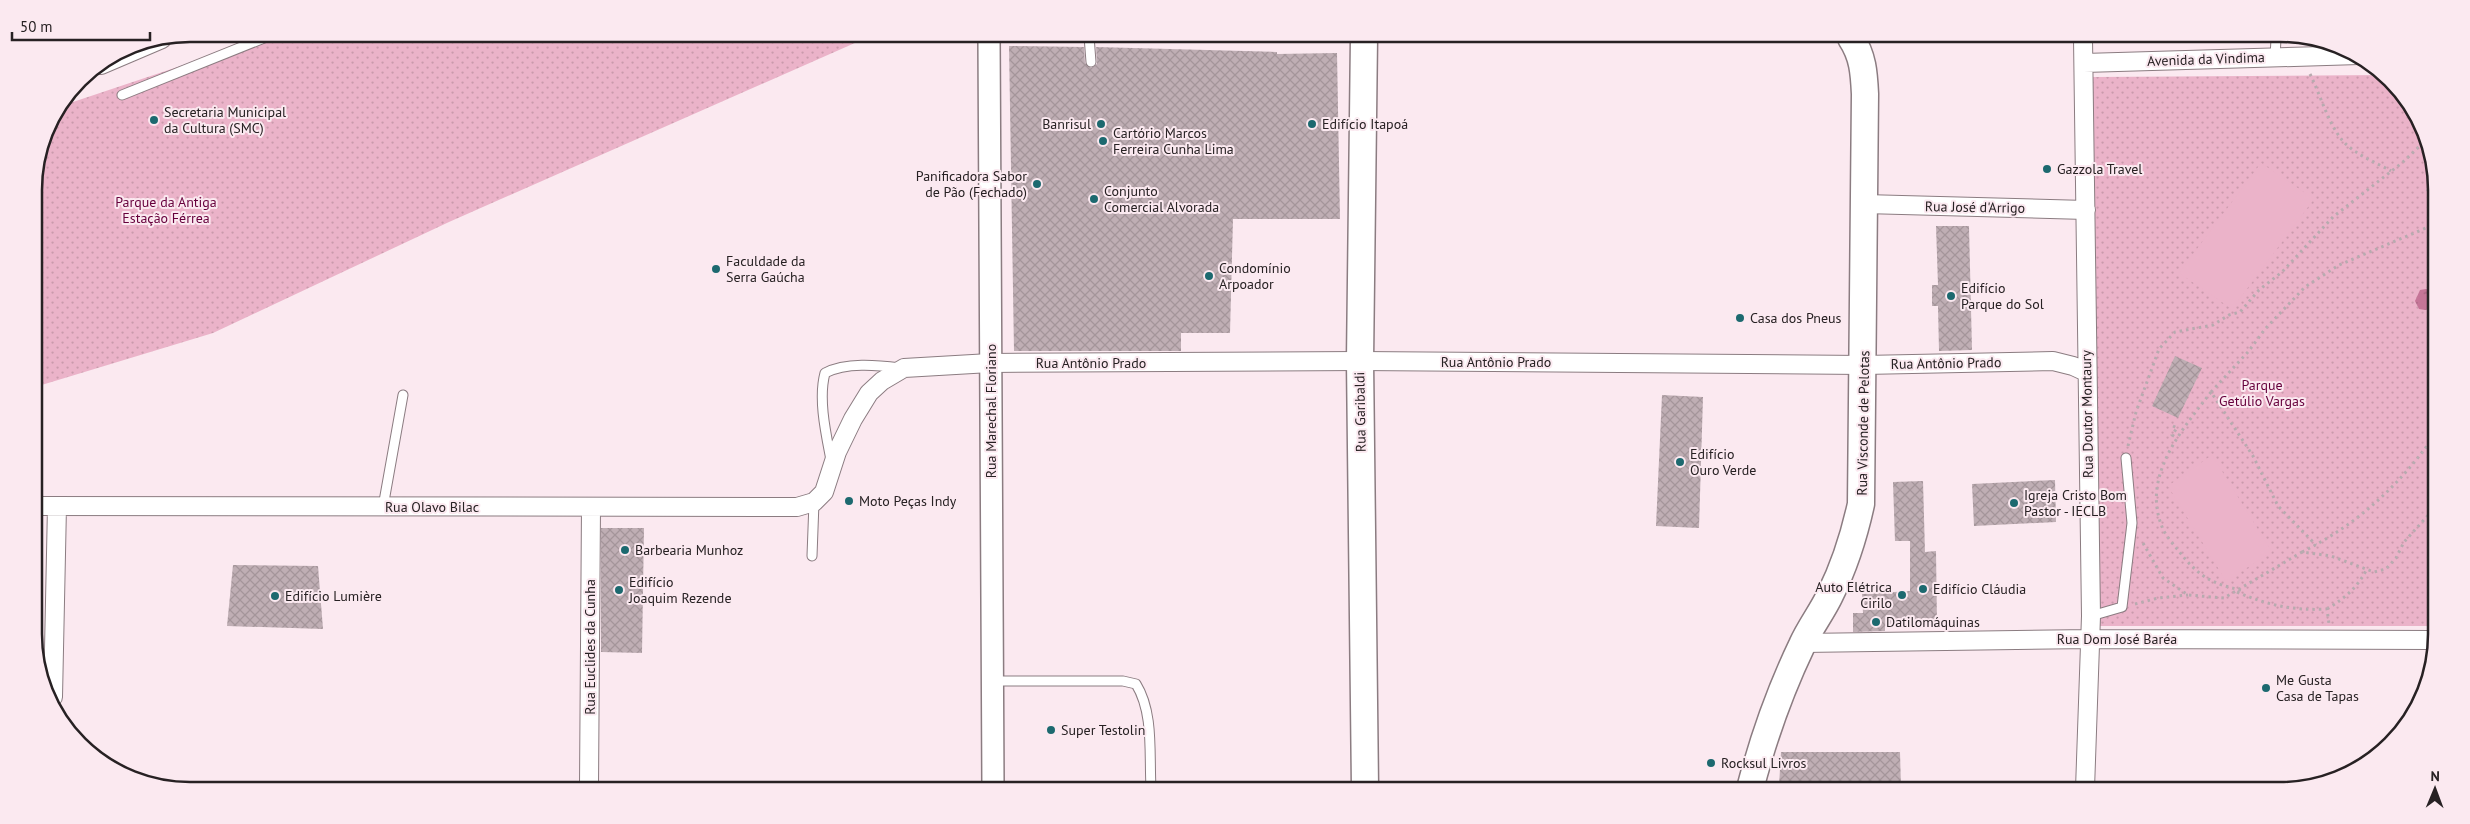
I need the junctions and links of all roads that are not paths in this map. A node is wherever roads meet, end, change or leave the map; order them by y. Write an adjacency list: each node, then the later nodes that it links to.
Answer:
1 (254, 42): 12 (lane)
2 (989, 42): 16 (street, Rua Marechal Floriano)
3 (1089, 42): 10 (lane)
4 (1364, 42): 15 (main road, Rua Garibaldi)
5 (1854, 42): 13 (main road, Rua Visconde de Pelotas)
6 (2083, 42): 11 (street, Rua Doutor Montaury)
7 (2276, 42): 9 (lane)
8 (2339, 55): 9 (street, Avenida da Vindima)
9 (2275, 57): 11 (street, Avenida da Vindima)
10 (1091, 62)
11 (2084, 63): 14 (street, Rua Doutor Montaury)
12 (122, 95)
13 (1864, 204): 14 (street, Rua José d'Arrigo); 17 (main road, Rua Visconde de Pelotas)
14 (2086, 210): 19 (street, Rua Doutor Montaury)
15 (1360, 361): 16 (street, Rua Antônio Prado); 17 (street, Rua Antônio Prado); 35 (main road, Rua Garibaldi)
16 (990, 363): 18 (street, Rua Antônio Prado); 33 (street, Rua Marechal Floriano)
17 (1864, 365): 19 (street, Rua Antônio Prado); 32 (main road, Rua Visconde de Pelotas)
18 (904, 368): 22 (street, Rua Antônio Prado); 22 (lane, Rua Antônio Prado)
19 (2086, 372): 29 (street, Rua Doutor Montaury)
20 (403, 395): 26 (lane)
21 (2126, 458): 29 (lane)
22 (832, 468): 23 (street, Rua Antônio Prado)
23 (819, 497): 27 (street, Rua Olavo Bilac); 28 (lane)
24 (42, 506): 25 (street, Rua Olavo Bilac)
25 (57, 506): 26 (street, Rua Olavo Bilac); 34 (street)
26 (383, 507): 27 (street, Rua Olavo Bilac)
27 (591, 508): 38 (street, Rua Euclides da Cunha)
28 (812, 556)
29 (2091, 616): 30 (street, Rua Doutor Montaury)
30 (2090, 639): 31 (street, Rua Dom José Baréa); 32 (street, Rua Dom José Baréa); 37 (street, Rua Doutor Montaury)
31 (2427, 640)
32 (1803, 643): 36 (main road, Rua Visconde de Pelotas)
33 (992, 681): 39 (street, Rua Marechal Floriano); 40 (lane)
34 (53, 688)
35 (1365, 781)
36 (1752, 781)
37 (2086, 781)
38 (589, 782)
39 (993, 782)
40 (1151, 782)

